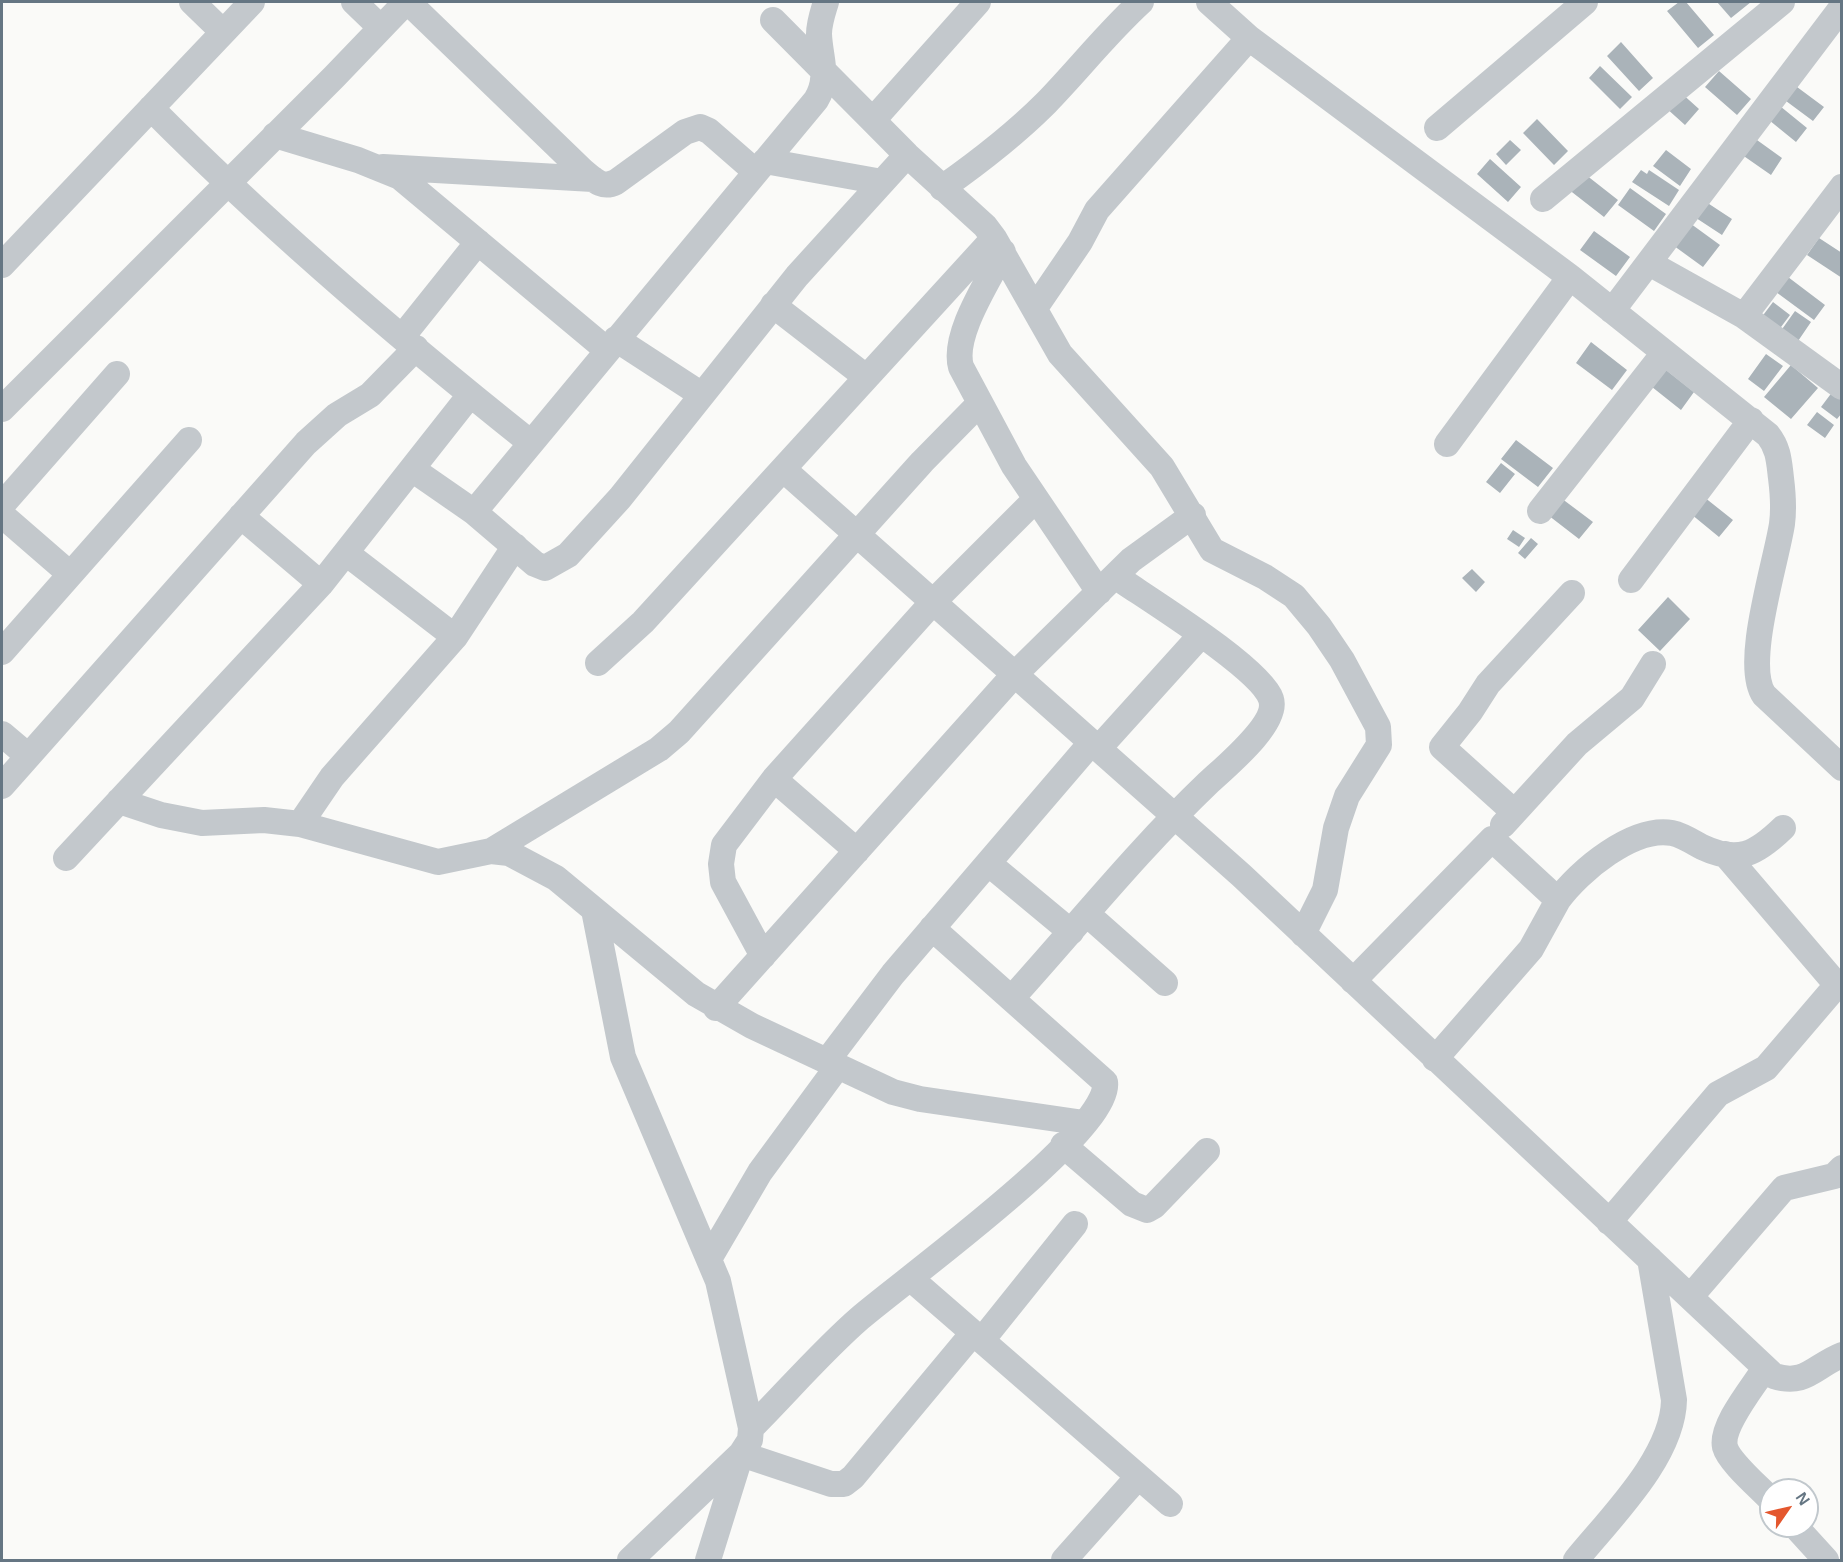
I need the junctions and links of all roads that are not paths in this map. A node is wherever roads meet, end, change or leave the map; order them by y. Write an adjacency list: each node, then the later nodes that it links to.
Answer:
1 (192, 2): 14 (street)
2 (252, 2): 14 (street)
3 (354, 2): 13 (street)
4 (407, 2): 13 (street); 24 (street)
5 (826, 2): 16 (street)
6 (978, 2): 18 (street)
7 (1142, 2): 28 (street)
8 (1209, 2): 15 (street)
9 (1585, 2): 19 (street)
10 (1782, 2): 29 (street)
11 (1842, 7): 32 (street)
12 (772, 20): 16 (street)
13 (381, 28): 20 (street)
14 (224, 32): 17 (street)
15 (1249, 38): 34 (street); 36 (street)
16 (826, 73): 18 (street); 22 (street)
17 (151, 108): 26 (street); 33 (street)
18 (873, 120): 21 (street)
19 (1437, 128)
20 (275, 135): 23 (street); 26 (street)
21 (906, 155): 25 (street); 28 (street)
22 (761, 166): 24 (street); 25 (street); 40 (street)
23 (378, 167): 24 (street); 30 (street)
24 (593, 179)
25 (882, 182): 35 (street)
26 (227, 184): 39 (street); 48 (street)
27 (1842, 187): 38 (street)
28 (942, 188): 31 (street)
29 (1544, 199)
30 (478, 242): 39 (street); 40 (street)
31 (998, 245): 36 (street); 43 (street); 47 (street)
32 (1649, 263): 37 (street); 38 (street)
33 (2, 265)
34 (1570, 277): 37 (street); 52 (street)
35 (773, 305): 43 (street); 46 (street)
36 (1035, 308): 60 (street)
37 (1612, 311): 41 (street)
38 (1744, 316): 44 (street)
39 (409, 343): 45 (street); 61 (street)
40 (612, 345): 46 (street); 51 (street)
41 (1664, 353): 49 (street); 57 (street)
42 (117, 374): 56 (street)
43 (866, 377): 54 (street)
44 (1840, 382)
45 (470, 395): 51 (street); 53 (street)
46 (702, 395): 63 (street)
47 (979, 404): 55 (street); 62 (street)
48 (2, 409)
49 (1751, 420): 66 (street); 80 (street)
50 (189, 440): 65 (street)
51 (531, 443): 58 (street)
52 (1448, 444)
53 (412, 469): 58 (street); 64 (street)
54 (783, 469): 62 (street); 74 (street)
55 (1036, 499): 68 (street); 70 (street)
56 (2, 505)
57 (1540, 510)
58 (474, 512): 63 (street)
59 (2, 515): 65 (street)
60 (1193, 515): 68 (street); 98 (street)
61 (241, 516): 67 (street); 79 (street)
62 (857, 534): 70 (street); 89 (street)
63 (515, 546): 72 (street)
64 (346, 553): 67 (street); 72 (street)
65 (70, 574): 73 (street)
66 (1631, 580)
67 (321, 584): 83 (street)
68 (1107, 584): 71 (street); 76 (street)
69 (1572, 594): 84 (street)
70 (932, 603): 76 (street); 81 (street)
71 (1201, 635): 78 (street); 85 (street)
72 (455, 637): 86 (street)
73 (2, 652)
74 (598, 663)
75 (1653, 664): 84 (street)
76 (1014, 675): 78 (street); 90 (street)
77 (2, 734): 79 (street)
78 (1095, 746): 85 (street); 93 (street)
79 (28, 756): 82 (street)
80 (1842, 768)
81 (774, 779): 90 (street); 99 (street)
82 (2, 786)
83 (119, 801): 86 (street); 92 (street)
84 (1513, 811): 88 (street)
85 (1174, 816): 96 (street); 98 (street)
86 (300, 824): 89 (street)
87 (1783, 828): 91 (street)
88 (1492, 839): 94 (street); 100 (street)
89 (491, 851): 95 (street)
90 (857, 851): 99 (street)
91 (1725, 854): 94 (street); 102 (street)
92 (66, 858)
93 (988, 863): 96 (street); 97 (street)
94 (1558, 900): 105 (street)
95 (594, 910): 104 (street); 113 (street)
96 (1079, 923): 101 (street); 103 (street)
97 (932, 928): 103 (street); 106 (street)
98 (1303, 934): 100 (street)
99 (763, 956): 104 (street)
100 (1353, 981): 105 (street)
101 (1165, 982)
102 (1839, 985): 111 (street)
103 (1012, 998): 107 (street)
104 (716, 1008): 106 (street)
105 (1435, 1059): 111 (street)
106 (833, 1064): 107 (street); 113 (street)
107 (1084, 1123): 108 (street)
108 (1063, 1145): 109 (street); 115 (street)
109 (1207, 1151)
110 (1842, 1168): 116 (street)
111 (1609, 1222): 114 (street)
112 (1075, 1224): 117 (street)
113 (709, 1259): 120 (street)
114 (1650, 1259): 116 (street); 129 (street)
115 (910, 1278): 117 (street); 120 (street)
116 (1691, 1296): 119 (street)
117 (977, 1337): 121 (street); 122 (street)
118 (1842, 1355): 119 (street)
119 (1765, 1368): 123 (street)
120 (751, 1428): 121 (street)
121 (741, 1454): 126 (street); 127 (street)
122 (1138, 1477): 124 (street); 128 (street)
123 (1759, 1487)
124 (1170, 1504)
125 (1805, 1538): 130 (street)
126 (630, 1560)
127 (708, 1560)
128 (1064, 1560)
129 (1576, 1560)
130 (1826, 1560)

